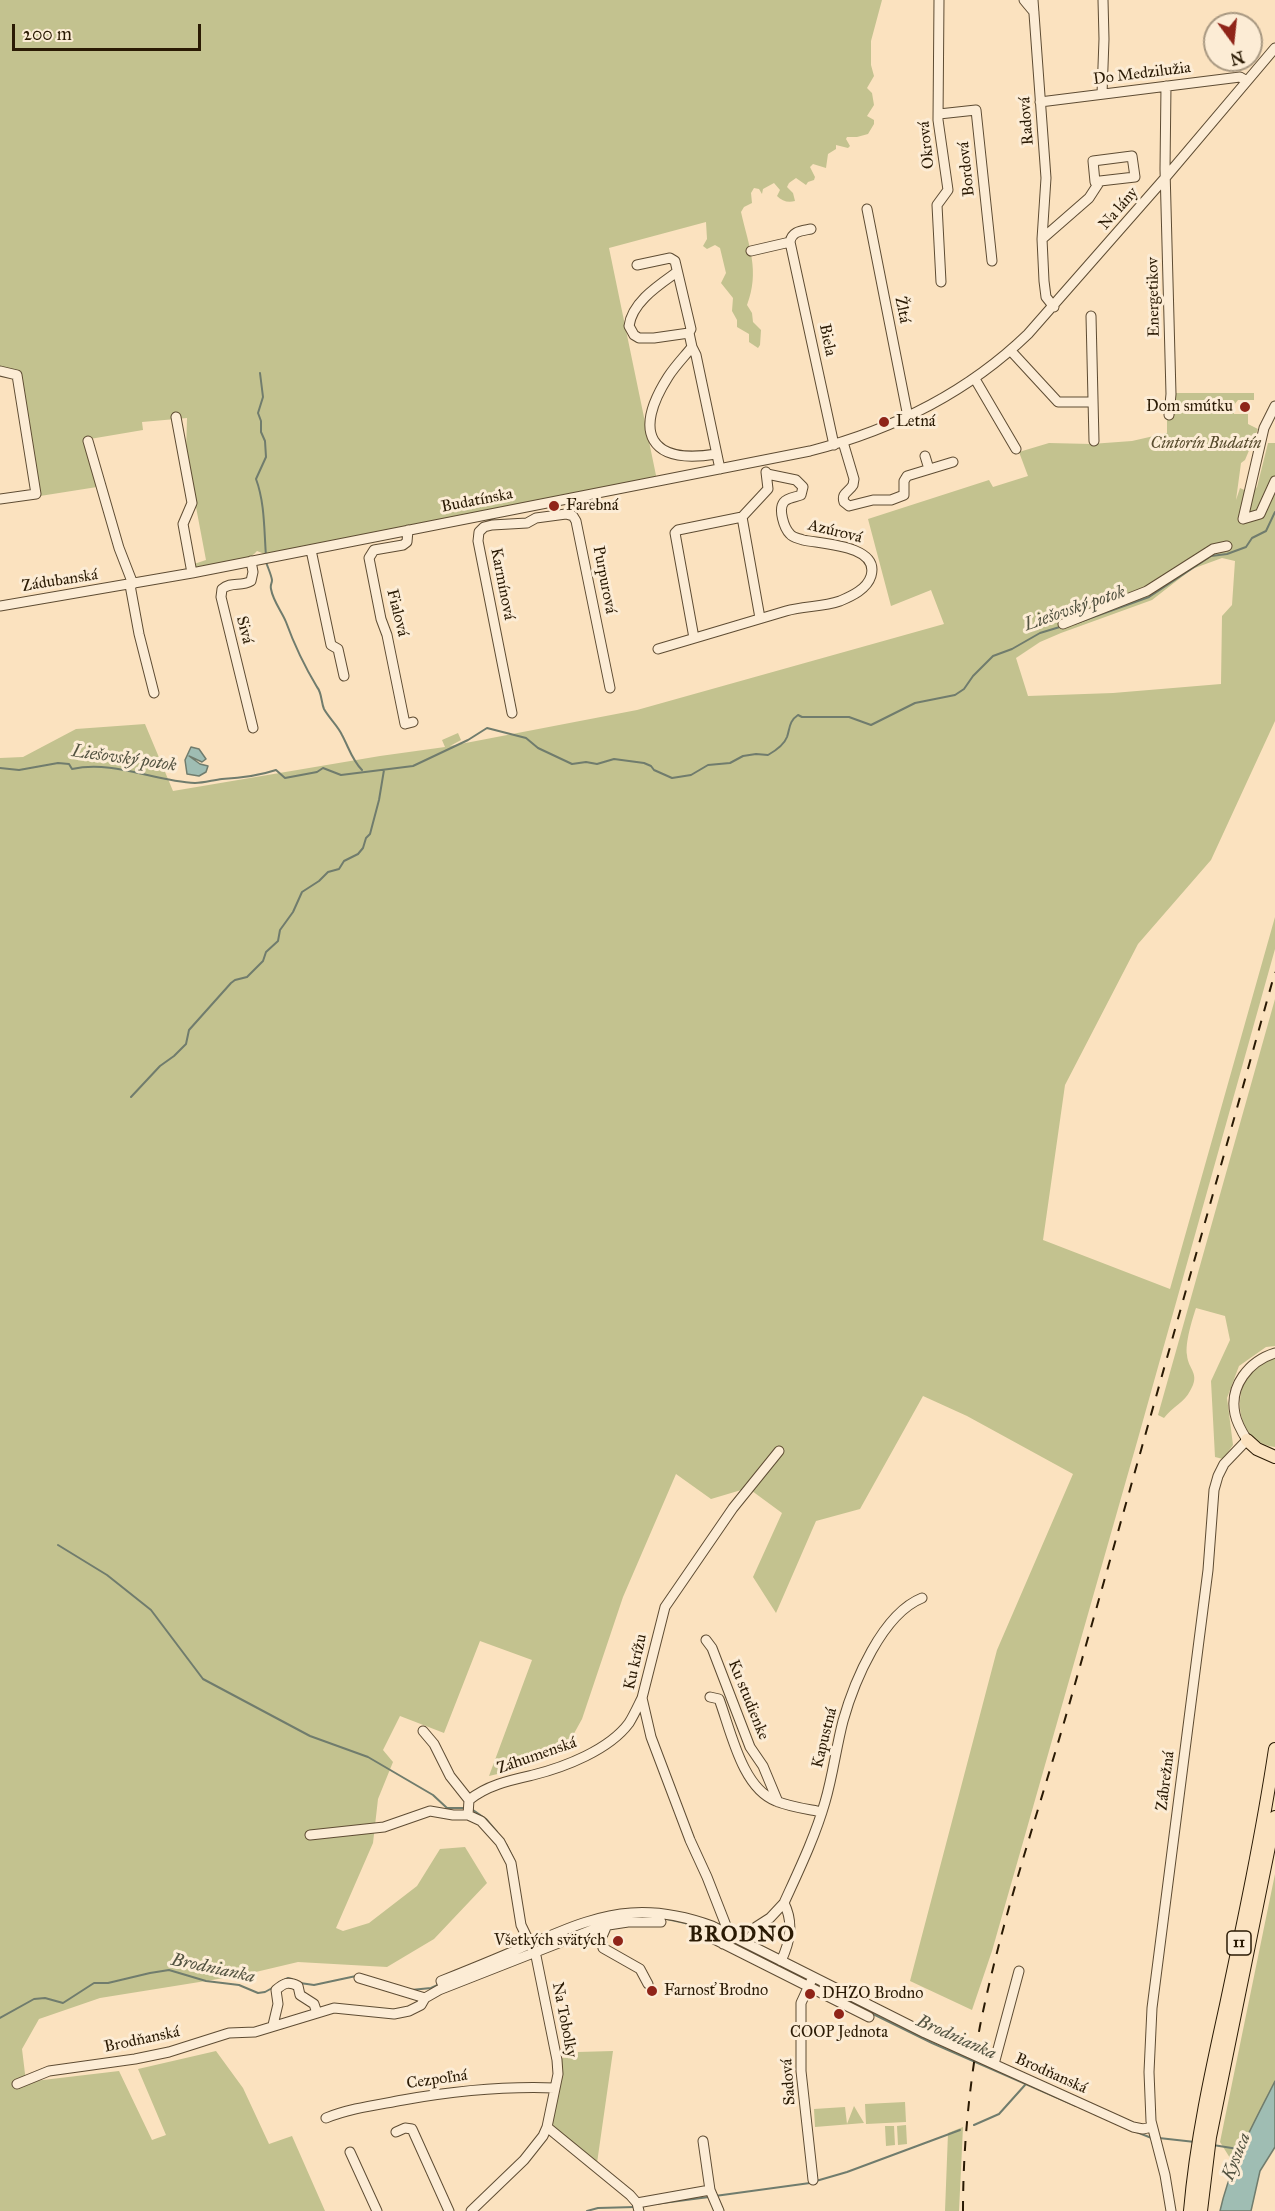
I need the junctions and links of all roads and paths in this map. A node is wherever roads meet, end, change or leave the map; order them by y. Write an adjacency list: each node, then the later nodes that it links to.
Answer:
1 (939, 0): 11 (street, Okrová)
2 (1025, 0): 5 (street)
3 (1033, 0): 5 (street, Radová)
4 (1103, 0): 9 (street)
5 (1034, 12): 10 (street, Radová)
6 (1275, 48): 7 (street, Na lány)
7 (1247, 81): 8 (street, Do Medzilužia); 12 (street, Na lány)
8 (1166, 86): 9 (street, Do Medzilužia); 12 (street, Energetikov)
9 (1102, 94): 10 (street, Do Medzilužia)
10 (1040, 102): 16 (street, Radová)
11 (939, 114): 19 (street, Bordová); 22 (street, Okrová)
12 (1166, 178): 23 (street, Na lány); 32 (street, Energetikov)
13 (1100, 182): 13 (street); 16 (street)
14 (867, 209): 34 (street, Žltá)
15 (811, 229): 17 (street)
16 (1042, 239): 23 (street, Radová)
17 (790, 242): 18 (street); 37 (street, Biela)
18 (751, 251)
19 (992, 261)
20 (637, 265): 21 (street)
21 (677, 272): 25 (street); 25 (street)
22 (941, 282)
23 (1054, 307): 27 (street, Na lány)
24 (1091, 316): 30 (street)
25 (688, 333): 26 (street)
26 (692, 347): 39 (street); 39 (street)
27 (1011, 351): 29 (street, Na lány); 30 (street)
28 (0, 371): 47 (street)
29 (975, 378): 34 (street, Na lány); 38 (street)
30 (1092, 402): 36 (street)
31 (1275, 406): 46 (street)
32 (1169, 415)
33 (176, 417): 55 (street)
34 (908, 417): 37 (street, Na lány)
35 (88, 441): 56 (street)
36 (1094, 441)
37 (838, 444): 41 (street, Budatínska); 44 (street, Biela)
38 (1016, 449)
39 (716, 454): 43 (street)
40 (925, 456): 44 (street)
41 (762, 461): 43 (street, Budatínska); 45 (street)
42 (953, 462): 44 (street)
43 (720, 469): 48 (street, Budatínska)
44 (929, 469)
45 (767, 474): 49 (street); 58 (street, Azúrová)
46 (1275, 481)
47 (0, 500)
48 (533, 506): 50 (street); 51 (street, Budatínska)
49 (742, 517): 58 (street); 60 (street)
50 (536, 518): 63 (street, Purpurová); 65 (street, Karmínová)
51 (408, 530): 53 (street, Budatínska); 66 (street, Fialová)
52 (1227, 546): 59 (street)
53 (311, 550): 54 (street, Budatínska); 62 (street)
54 (251, 561): 55 (street, Budatínska); 67 (street, Sivá)
55 (192, 573): 56 (street, Budatínska)
56 (129, 585): 57 (street, Zádubanská); 64 (street)
57 (0, 606)
58 (760, 618): 60 (street)
59 (1063, 624)
60 (694, 639): 61 (street)
61 (658, 649)
62 (344, 676)
63 (610, 688)
64 (154, 693)
65 (512, 714)
66 (413, 722)
67 (253, 728)
68 (1275, 1353): 69 (street)
69 (1247, 1440): 70 (main road); 72 (main road); 107 (street, Zábrežná)
70 (1275, 1450)
71 (779, 1451): 76 (street, Ku krížu)
72 (1275, 1457)
73 (922, 1598): 81 (street, Kapustná)
74 (706, 1640): 80 (street, Ku studienke)
75 (710, 1697): 80 (street, Ku studienke)
76 (642, 1698): 79 (street, Záhumenská); 89 (street, Ku krížu)
77 (423, 1731): 79 (street)
78 (1275, 1749): 108 (main road, 11)
79 (469, 1800): 82 (street)
80 (778, 1802): 81 (street, Ku studienke)
81 (822, 1812): 85 (street, Kapustná)
82 (468, 1815): 84 (street); 91 (street, Na Tobolky)
83 (1275, 1817): 108 (main road, 11)
84 (310, 1835)
85 (784, 1904): 90 (street, Kapustná); 92 (street)
86 (604, 1922): 87 (street, Brodňanská); 88 (street, Brodňanská); 88 (street, Brodňanská); 89 (street, Brodňanská); 96 (street)
87 (661, 1922)
88 (554, 1939): 91 (street, Brodňanská); 91 (street, Brodňanská)
89 (723, 1939): 90 (street, Brodňanská); 95 (street, Brodňanská)
90 (748, 1944): 92 (street, Brodňanská)
91 (532, 1948): 97 (street, Brodňanská); 103 (street, Na Tobolky)
92 (782, 1961): 95 (street, Brodňanská)
93 (1019, 1971): 101 (street)
94 (358, 1978): 97 (street)
95 (811, 1982): 99 (street, Brodňanská); 101 (street, Brodňanská); 112 (street, Sadová)
96 (648, 1984)
97 (425, 1998): 98 (street, Brodňanská)
98 (316, 2013): 100 (street, Brodňanská); 100 (street)
99 (869, 2017)
100 (273, 2025): 102 (street, Brodňanská)
101 (994, 2064): 107 (street, Brodňanská)
102 (17, 2084)
103 (555, 2088): 104 (street, Cezpoľná); 105 (street, Na Tobolky)
104 (326, 2118)
105 (547, 2127): 114 (street); 117 (street, Na Tobolky)
106 (396, 2132): 116 (street)
107 (1155, 2135): 119 (street, Zábrežná)
108 (1205, 2136): 110 (main road, 11)
109 (703, 2141): 113 (street)
110 (1202, 2151): 120 (main road, 11); 121 (main road, 11)
111 (350, 2152): 115 (street)
112 (813, 2180)
113 (712, 2194): 114 (street); 118 (street)
114 (638, 2207)
115 (377, 2211)
116 (449, 2211)
117 (471, 2211)
118 (719, 2211)
119 (1171, 2211)
120 (1190, 2211)
121 (1201, 2211)

